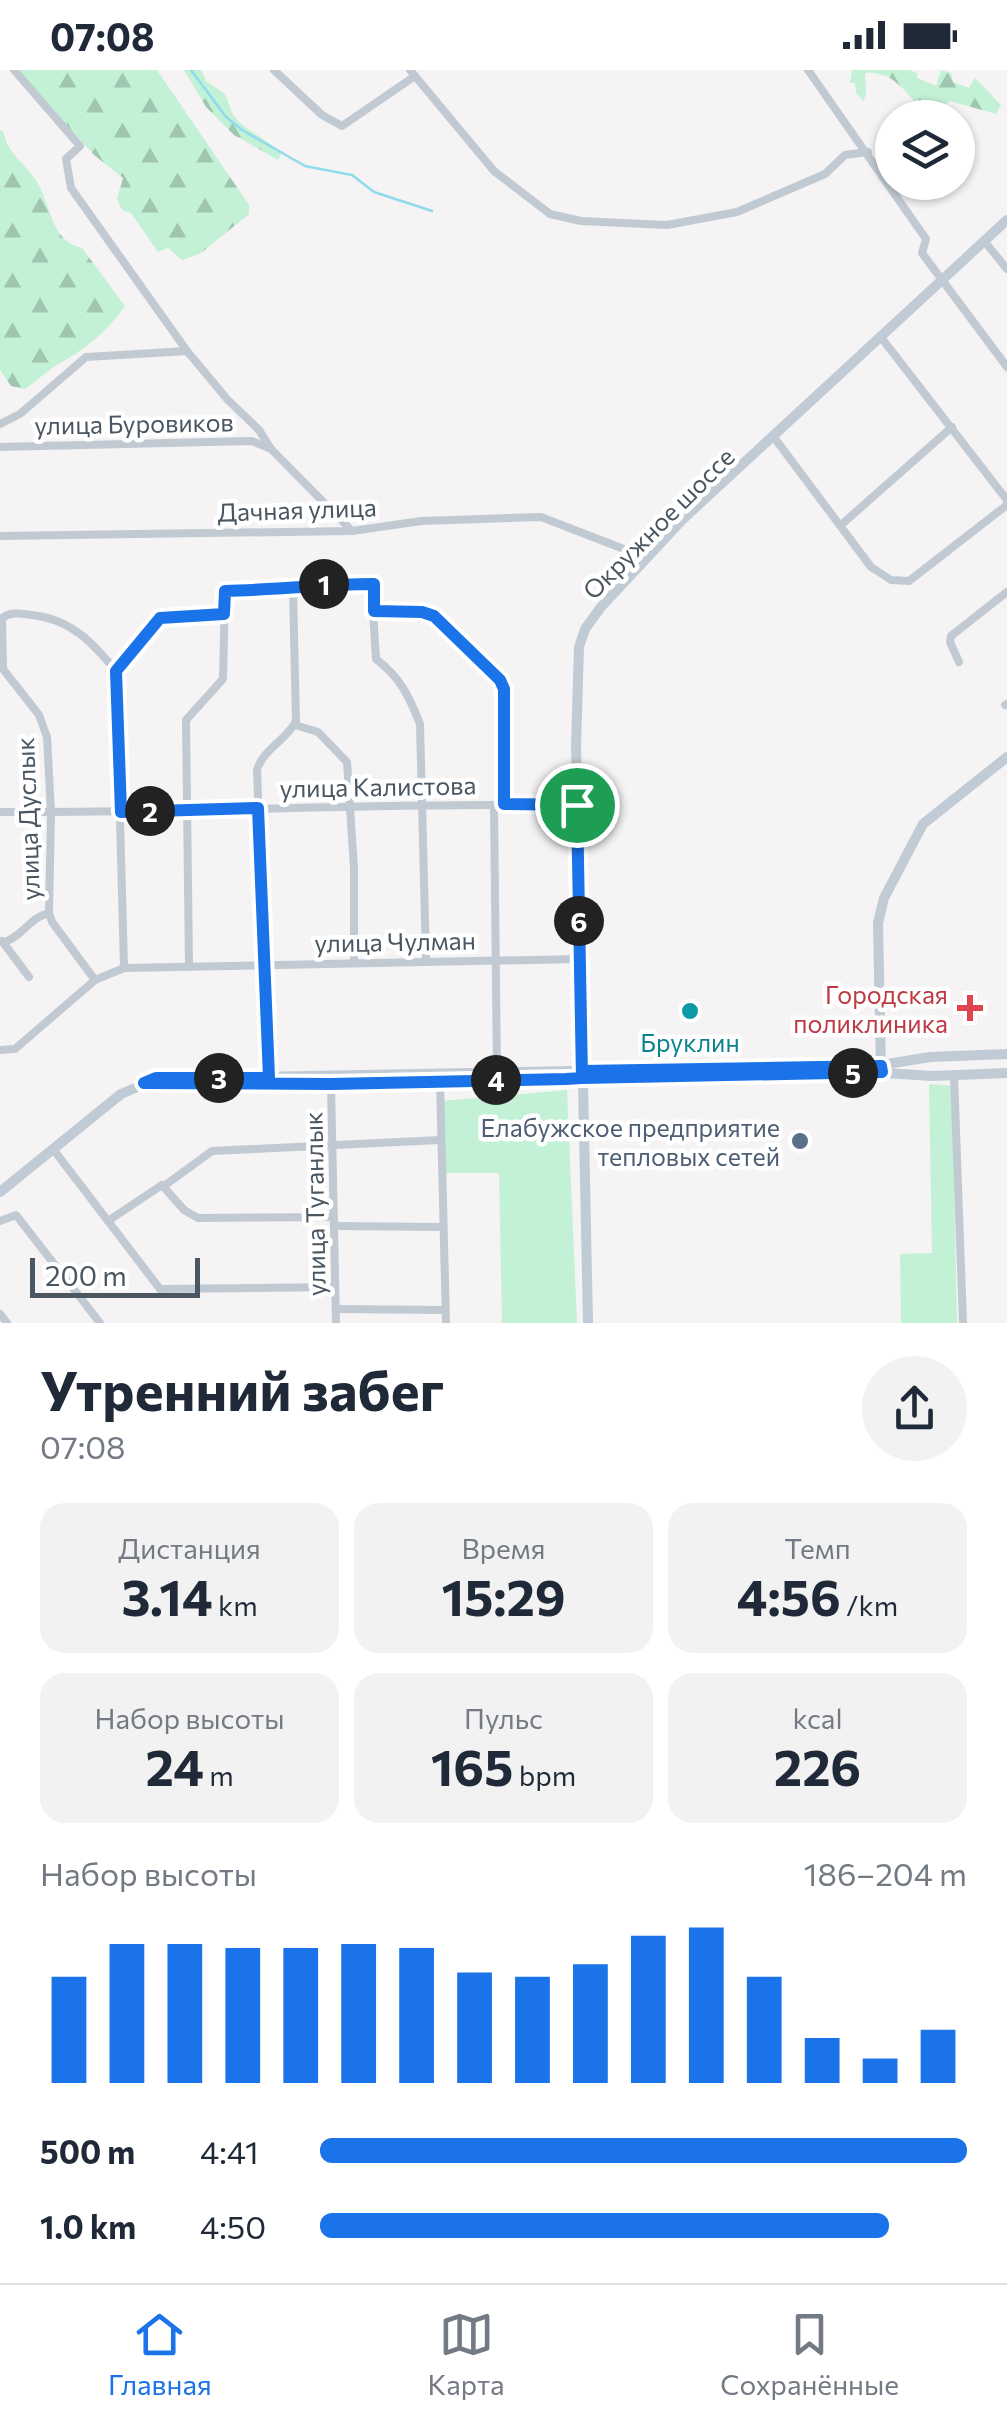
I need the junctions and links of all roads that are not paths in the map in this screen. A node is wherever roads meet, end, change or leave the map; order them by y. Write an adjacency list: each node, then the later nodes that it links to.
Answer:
1 (14, 70): 11 (street)
2 (274, 70): 4 (street)
3 (808, 70): 5 (street)
4 (412, 73): 5 (street)
5 (868, 152): 9 (street)
6 (1007, 220): 7 (street, Окружное шоссе)
7 (984, 241): 8 (street); 9 (street, Окружное шоссе)
8 (1007, 268)
9 (942, 280): 10 (street, Окружное шоссе); 12 (street)
10 (880, 336): 14 (street); 15 (street, Окружное шоссе)
11 (188, 351): 13 (street); 17 (street)
12 (1007, 367)
13 (0, 424)
14 (952, 427): 18 (street); 19 (street)
15 (773, 436): 19 (street); 22 (street, Окружное шоссе)
16 (0, 447): 17 (street, улица Буровиков)
17 (271, 450): 20 (street)
18 (1007, 502): 19 (street)
19 (841, 525)
20 (352, 531): 21 (street, Дачная улица); 22 (street, Дачная улица)
21 (0, 536)
22 (647, 558): 36 (street, Окружное шоссе)
23 (293, 590): 25 (street); 26 (street); 30 (street)
24 (1007, 592): 28 (street)
25 (374, 611): 33 (street); 34 (street)
26 (224, 614): 29 (street); 38 (street)
27 (2, 618): 29 (street); 40 (street, улица Дуслык)
28 (959, 662)
29 (116, 671): 41 (street)
30 (294, 725): 32 (street); 37 (street)
31 (1007, 758): 56 (street)
32 (350, 804): 33 (street, улица Калистова); 37 (street, улица Калистова); 47 (street)
33 (422, 804): 35 (street, улица Калистова); 46 (street)
34 (504, 804): 35 (street, улица Калистова); 36 (street, улица Калистова)
35 (494, 805): 45 (street)
36 (577, 805): 44 (street, Окружное шоссе)
37 (258, 808): 38 (street, улица Калистова); 48 (street)
38 (187, 811): 41 (street, улица Калистова); 49 (street)
39 (0, 812): 40 (street, улица Калистова)
40 (51, 812): 41 (street, улица Калистова); 42 (street, улица Дуслык)
41 (121, 812): 50 (street)
42 (49, 914): 43 (street, улица Дуслык); 52 (street, улица Дуслык)
43 (2, 941): 51 (street)
44 (579, 958): 45 (street, улица Чулман); 59 (street, Окружное шоссе)
45 (494, 959): 46 (street, улица Чулман); 57 (street)
46 (426, 960): 47 (street, улица Чулман)
47 (354, 963): 48 (street, улица Чулман)
48 (265, 964): 49 (street, улица Чулман); 62 (street)
49 (189, 967): 50 (street, улица Чулман)
50 (124, 968): 52 (street, улица Чулман)
51 (29, 977)
52 (95, 980): 53 (street, улица Чулман)
53 (0, 1050)
54 (1007, 1054): 55 (street)
55 (930, 1057): 56 (street); 61 (street)
56 (881, 1069): 59 (street); 61 (street)
57 (497, 1073): 59 (street); 62 (street)
58 (1007, 1073): 60 (street)
59 (582, 1074): 63 (street); 83 (street, Окружное шоссе)
60 (954, 1075): 61 (street); 84 (street)
61 (932, 1076)
62 (269, 1078): 64 (street)
63 (440, 1081): 65 (street); 66 (street)
64 (144, 1083): 65 (street); 68 (street)
65 (331, 1084): 67 (street, улица Туганлык)
66 (440, 1140): 67 (street); 74 (street)
67 (332, 1145): 69 (street); 73 (street, улица Туганлык)
68 (54, 1149): 70 (street); 72 (street)
69 (164, 1186): 72 (street); 73 (street)
70 (0, 1192)
71 (0, 1221): 80 (street)
72 (108, 1221): 75 (street)
73 (334, 1222): 74 (street); 75 (street, улица Туганлык)
74 (444, 1227): 77 (street)
75 (335, 1287): 76 (street, улица Туганлык)
76 (336, 1309): 77 (street); 81 (street, улица Туганлык)
77 (445, 1310): 82 (street)
78 (0, 1314): 79 (street)
79 (7, 1323)
80 (100, 1323)
81 (336, 1323)
82 (446, 1323)
83 (588, 1323)
84 (962, 1323)

